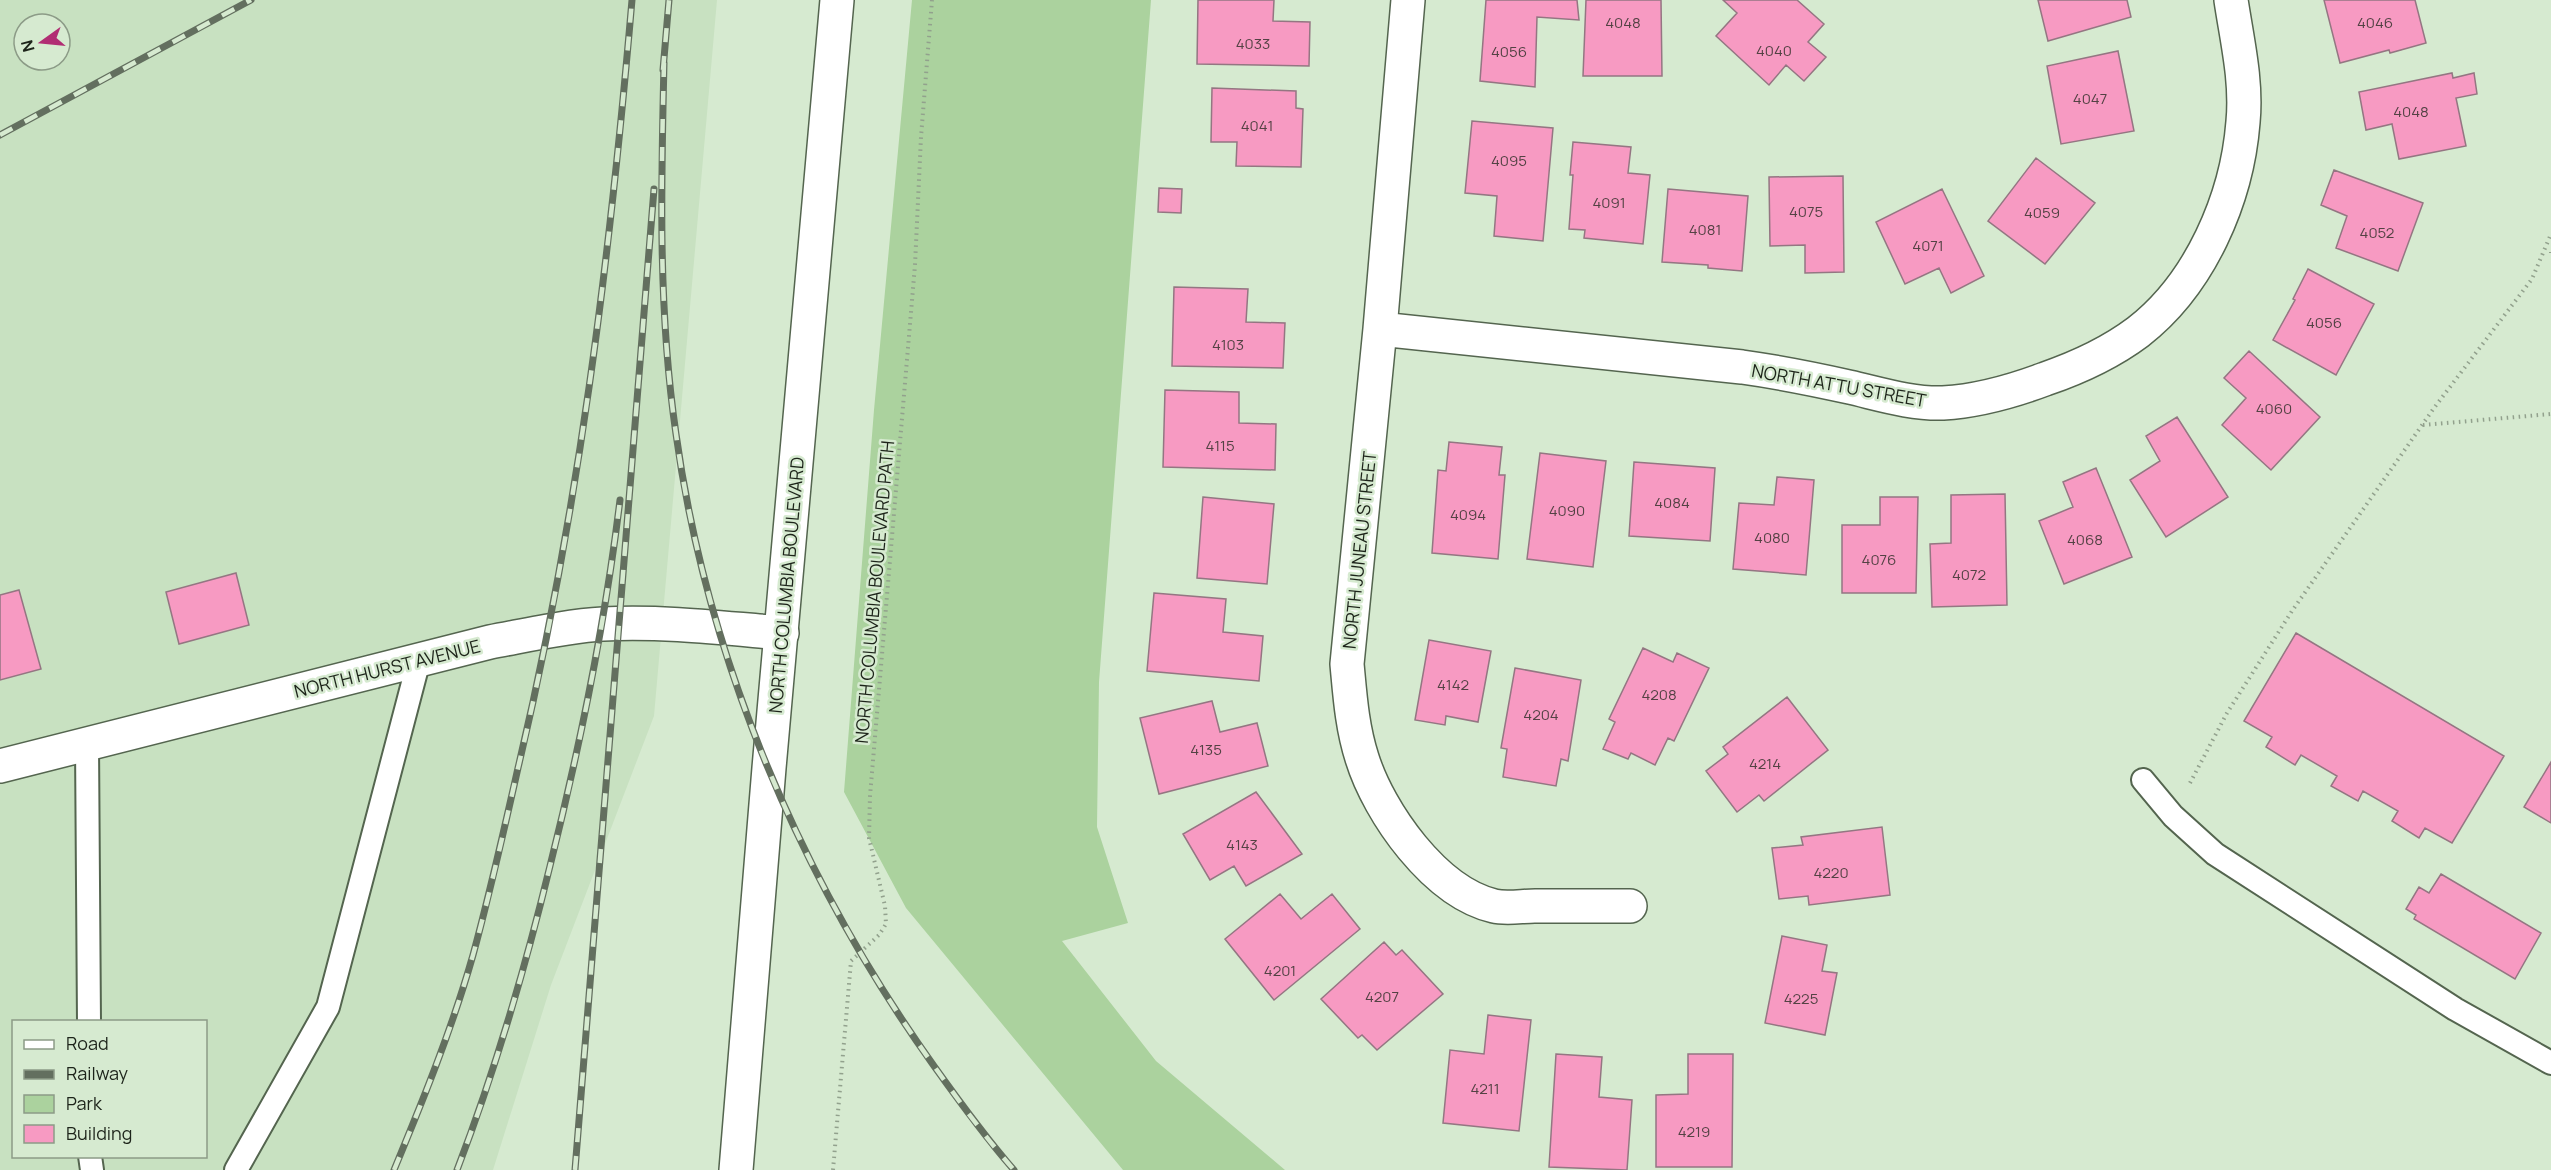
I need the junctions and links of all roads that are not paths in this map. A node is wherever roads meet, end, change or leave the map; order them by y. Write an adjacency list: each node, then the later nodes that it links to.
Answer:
1 (837, 0): 5 (street, NORTH COLUMBIA BOULEVARD)
2 (1408, 0): 4 (street, NORTH JUNEAU STREET)
3 (2231, 0): 4 (street, NORTH ATTU STREET)
4 (1380, 329): 10 (street, NORTH JUNEAU STREET)
5 (782, 633): 6 (street, NORTH HURST AVENUE); 14 (street, NORTH COLUMBIA BOULEVARD)
6 (420, 660): 7 (street, NORTH HURST AVENUE); 13 (lane)
7 (87, 744): 8 (street, NORTH HURST AVENUE); 11 (lane)
8 (0, 766)
9 (2142, 780): 12 (lane)
10 (1630, 906)
11 (89, 1020)
12 (2551, 1063)
13 (236, 1170)
14 (736, 1170)

